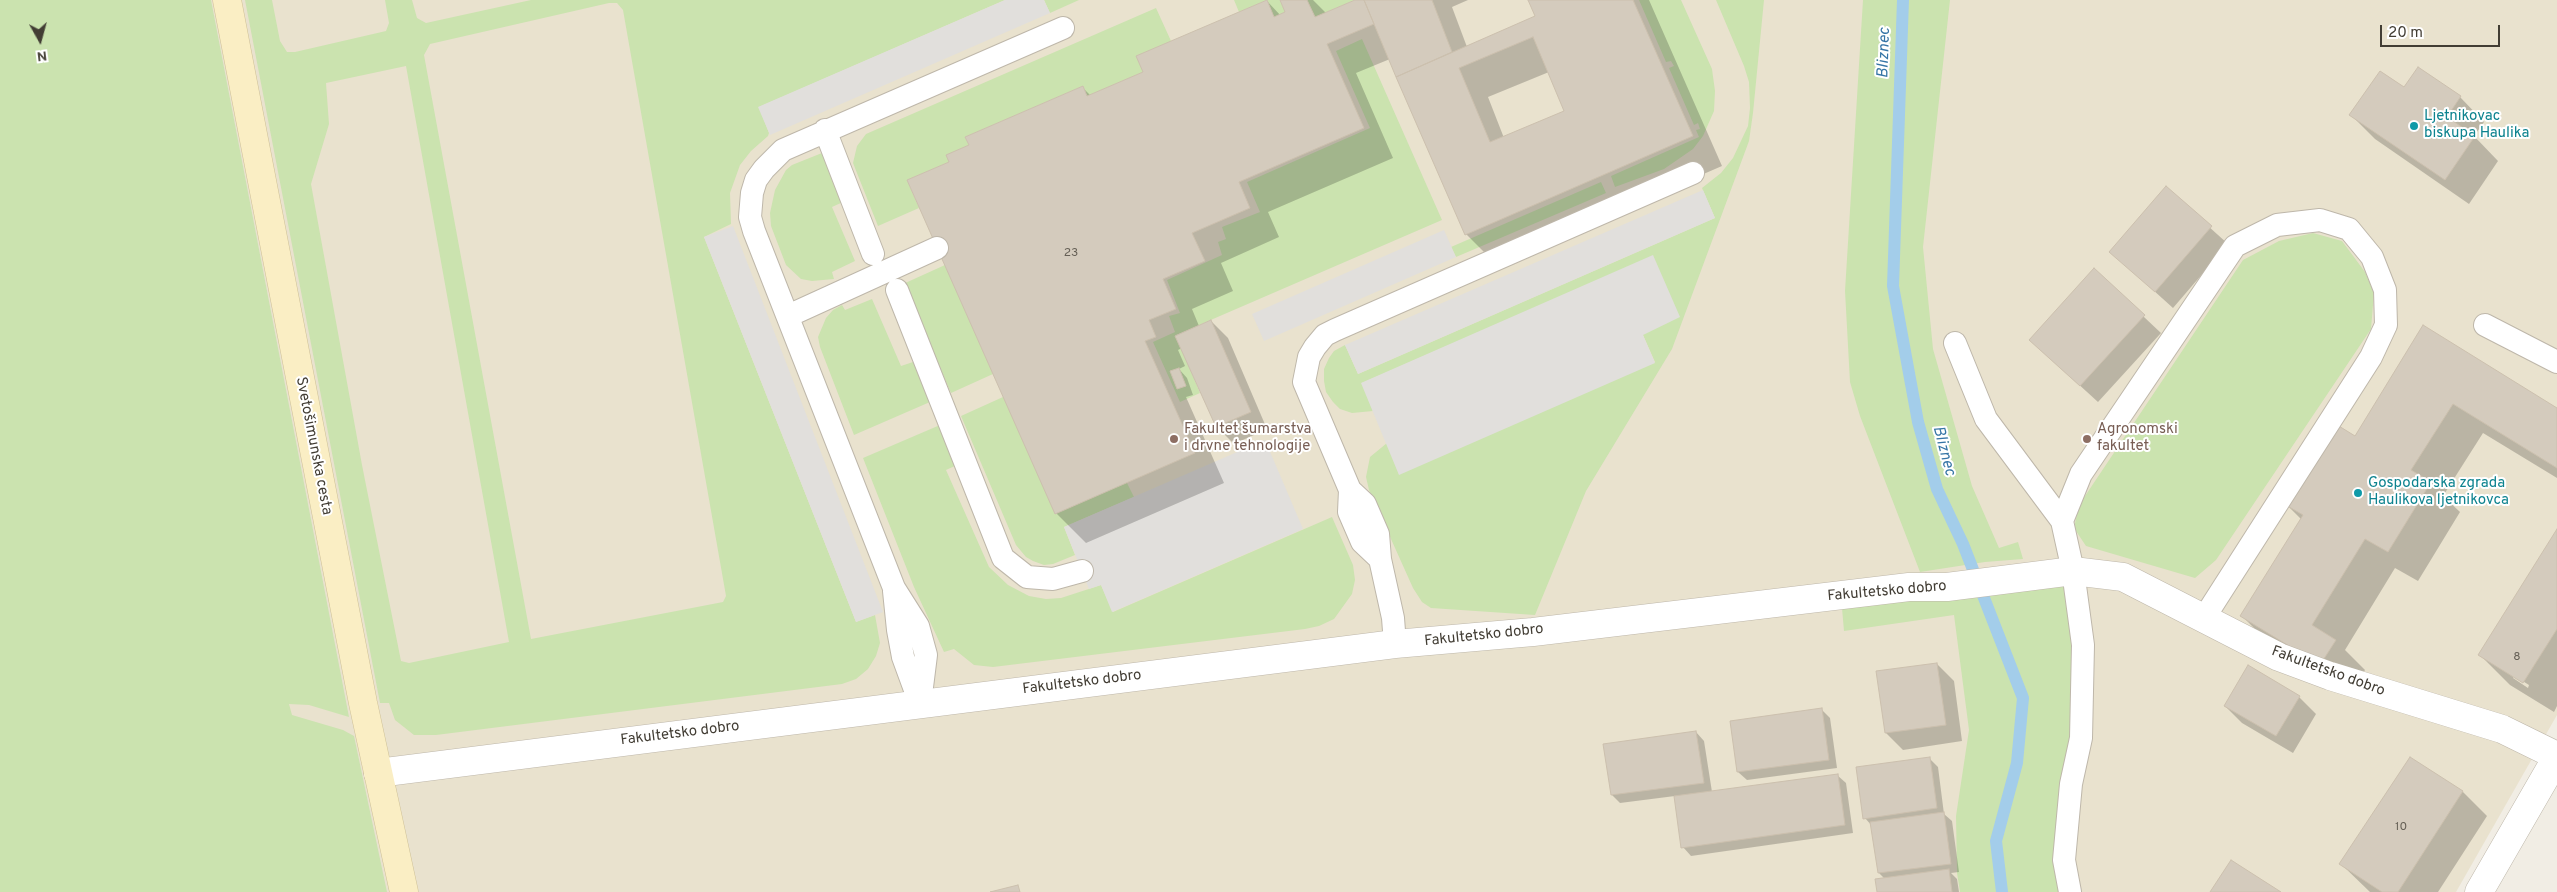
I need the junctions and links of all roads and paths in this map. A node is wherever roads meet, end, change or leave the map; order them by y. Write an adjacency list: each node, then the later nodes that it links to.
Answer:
1 (227, 0): 19 (street, Svetošimunska cesta)
2 (1063, 28): 3 (lane)
3 (825, 130): 6 (lane); 8 (lane)
4 (1693, 173): 16 (lane)
5 (937, 248): 8 (lane)
6 (873, 254)
7 (897, 290): 13 (lane)
8 (788, 316): 17 (lane)
9 (2485, 325): 11 (lane)
10 (1955, 343): 12 (lane)
11 (2557, 362)
12 (2062, 521): 14 (lane); 15 (lane)
13 (1082, 571)
14 (2073, 571): 15 (street, Fakultetsko dobro); 16 (street, Fakultetsko dobro); 21 (lane)
15 (2204, 618): 18 (street, Fakultetsko dobro)
16 (1395, 644): 17 (street, Fakultetsko dobro)
17 (920, 703): 19 (street, Fakultetsko dobro)
18 (2557, 757): 22 (street, Fakultetsko dobro)
19 (378, 773): 20 (street, Svetošimunska cesta)
20 (404, 892)
21 (2070, 892)
22 (2479, 892)

